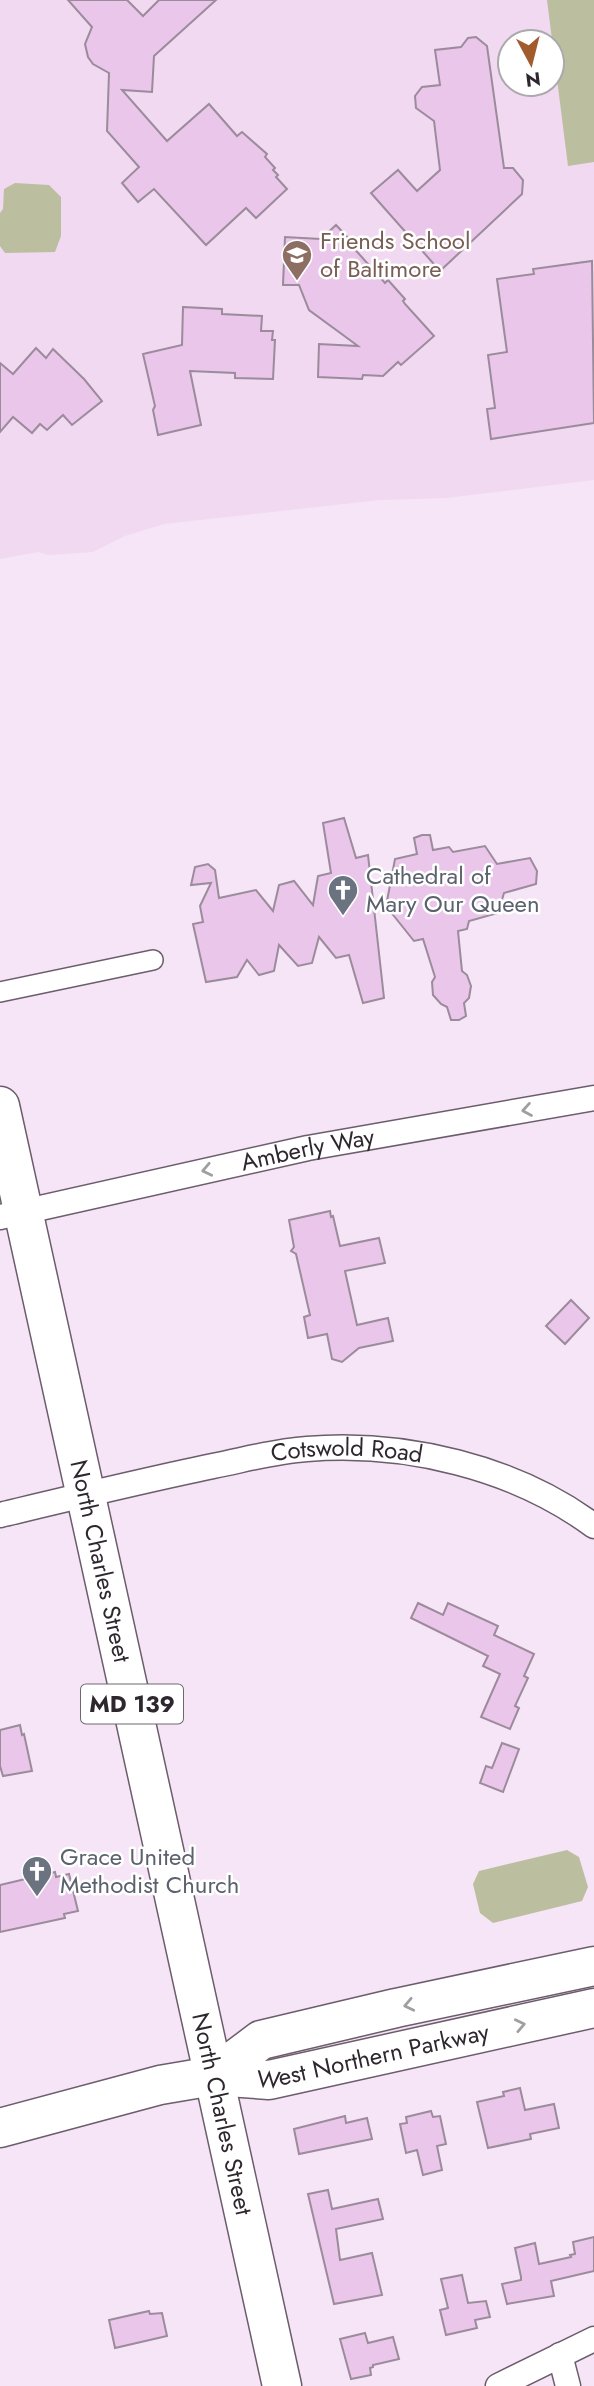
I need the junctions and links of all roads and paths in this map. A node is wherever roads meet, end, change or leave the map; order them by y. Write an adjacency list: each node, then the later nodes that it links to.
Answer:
1 (153, 960): 2 (street)
2 (0, 992)
3 (594, 1098): 5 (street, Amberly Way, one-way to 5)
4 (0, 1106): 5 (main road, North Charles Street / MD 139)
5 (12, 1214): 6 (main road, North Charles Street / MD 139)
6 (86, 1494): 7 (street, Cotswold Road); 8 (street, Cotswold Road); 11 (main road, North Charles Street / MD 139)
7 (0, 1515)
8 (594, 1526)
9 (594, 1966): 11 (main road, West Northern Parkway, one-way to 11)
10 (594, 2008): 11 (main road, West Northern Parkway, one-way to 10)
11 (213, 2076): 12 (main road); 15 (main road, North Charles Street / MD 139)
12 (0, 2128)
13 (594, 2339): 14 (street)
14 (560, 2355): 16 (street); 17 (street)
15 (282, 2386)
16 (498, 2386)
17 (568, 2386)

